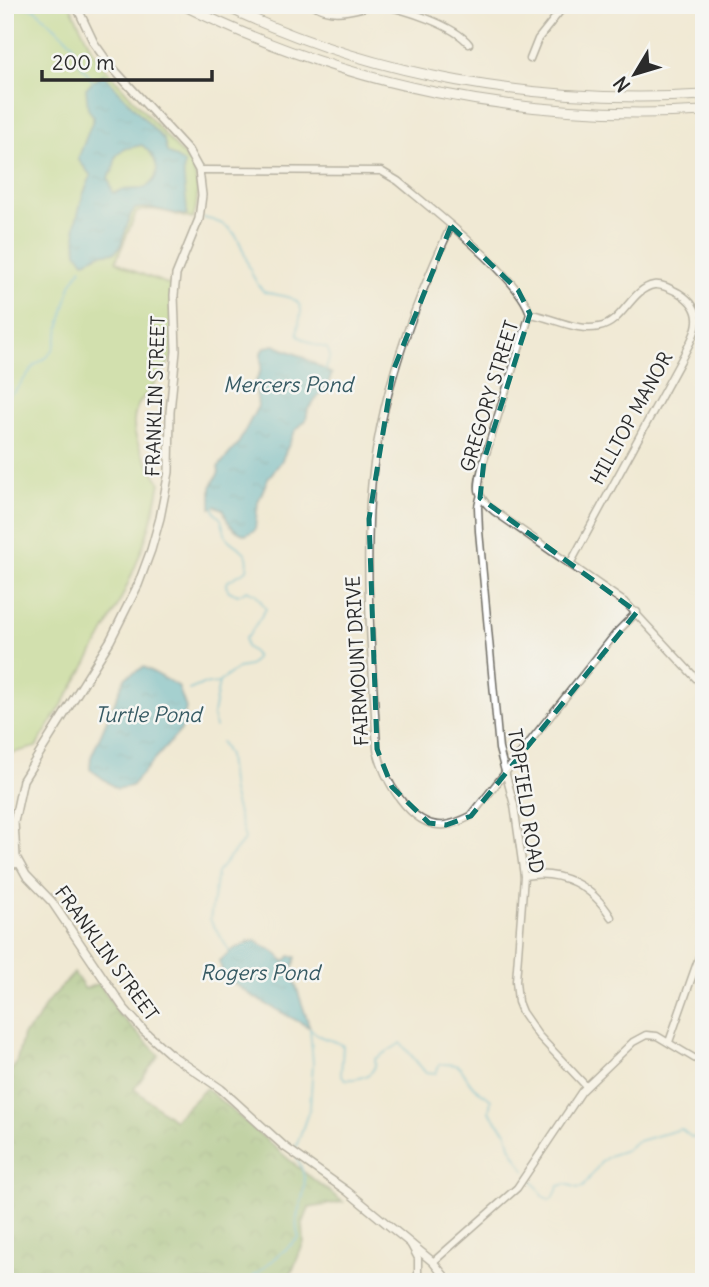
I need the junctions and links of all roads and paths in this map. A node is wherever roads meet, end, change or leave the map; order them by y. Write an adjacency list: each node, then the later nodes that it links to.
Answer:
1 (76, 5): 11 (main road)
2 (183, 5): 10 (highway)
3 (223, 5): 9 (highway)
4 (314, 5): 5 (street)
5 (378, 5): 7 (street)
6 (565, 5): 8 (street)
7 (469, 44)
8 (530, 59)
9 (704, 95)
10 (704, 111)
11 (200, 170): 12 (street, GREGORY STREET); 19 (main road, FRANKLIN STREET)
12 (451, 226): 13 (street, GREGORY STREET); 18 (street, FAIRMOUNT DRIVE)
13 (530, 314): 14 (street, GREGORY STREET); 15 (street, HILLTOP MANOR)
14 (480, 498): 15 (street, GREGORY STREET); 18 (street, TOPFIELD ROAD)
15 (570, 564): 16 (street, GREGORY STREET)
16 (637, 612): 17 (street, GREGORY STREET); 18 (street, FAIRMOUNT DRIVE)
17 (704, 687)
18 (505, 773): 21 (street, TOPFIELD ROAD)
19 (18, 864): 20 (street); 27 (main road, FRANKLIN STREET)
20 (5, 865)
21 (524, 876): 22 (street); 26 (street, TOPFIELD ROAD)
22 (611, 917)
23 (704, 943): 24 (street)
24 (669, 1042): 25 (street); 26 (street)
25 (704, 1064)
26 (586, 1086): 28 (street)
27 (411, 1245): 28 (main road, FRANKLIN STREET); 29 (street)
28 (433, 1262): 30 (main road, FRANKLIN STREET)
29 (418, 1282)
30 (449, 1282)

